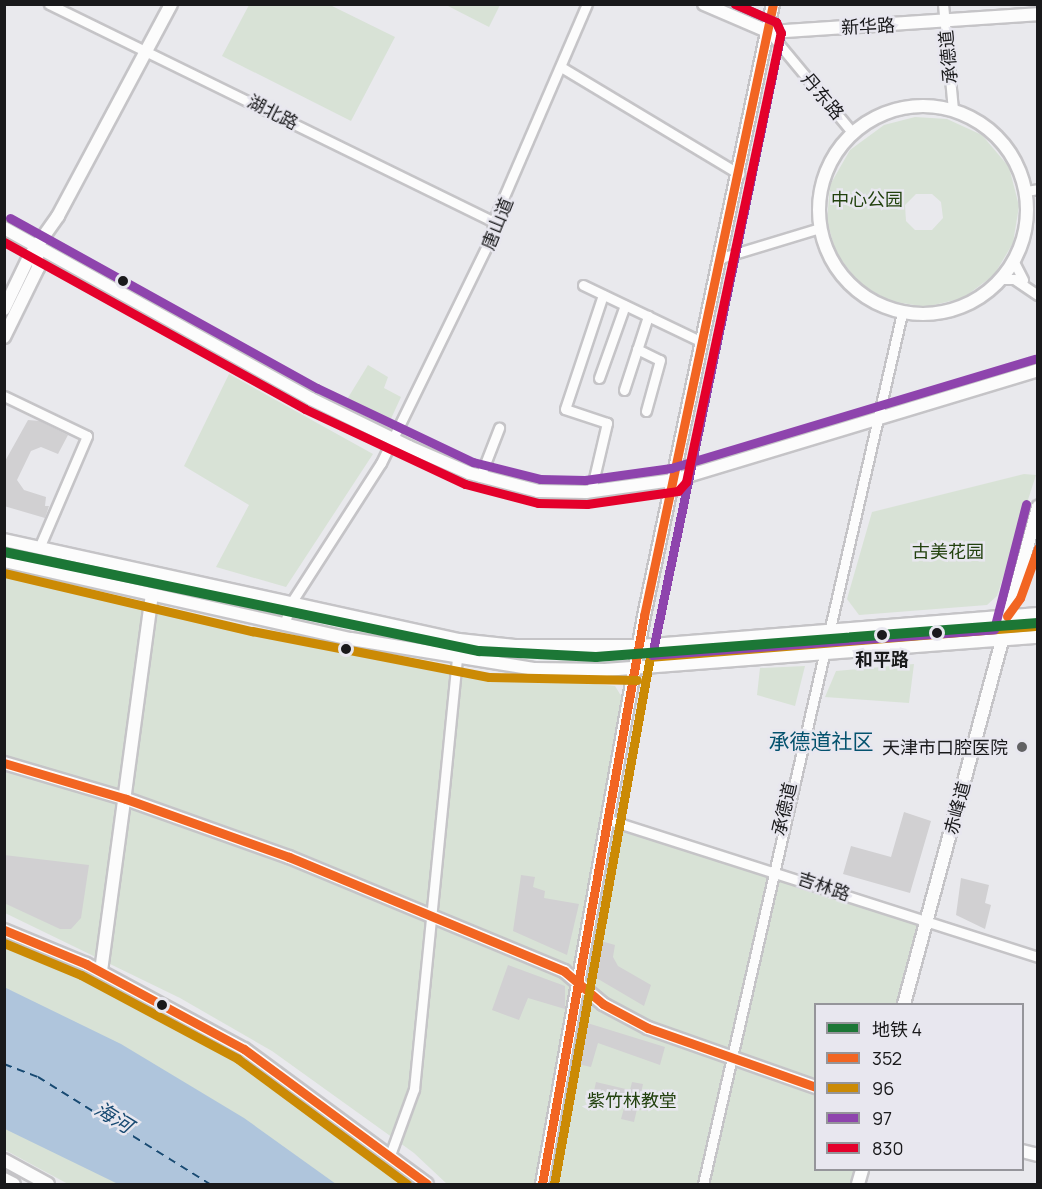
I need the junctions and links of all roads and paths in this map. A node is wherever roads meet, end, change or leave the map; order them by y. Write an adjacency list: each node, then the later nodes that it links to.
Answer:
1 (49, 4): 10 (street, 湖北路)
2 (171, 4): 10 (street)
3 (589, 4): 11 (street, 唐山道)
4 (704, 4): 9 (street, 新华路)
5 (773, 4): 9 (street)
6 (943, 4): 8 (street, 承德道)
7 (1038, 15): 8 (street, 新华路)
8 (945, 22): 9 (street, 新华路); 12 (street, 承德道)
9 (769, 32): 13 (street, 丹东路); 14 (street)
10 (148, 49): 16 (street, 湖北路); 19 (street)
11 (562, 68): 14 (street); 16 (street, 唐山道)
12 (953, 110): 13 (street); 15 (street)
13 (853, 133): 18 (street)
14 (739, 174): 20 (street)
15 (1032, 190): 21 (street)
16 (495, 222): 41 (street, 唐山道)
17 (4, 228): 19 (street)
18 (820, 228): 20 (street); 29 (street)
19 (36, 246): 28 (street); 31 (street); 41 (street)
20 (721, 258): 32 (street)
21 (1014, 262): 22 (street); 24 (street)
22 (1001, 279): 26 (street); 29 (street)
23 (583, 285): 25 (street)
24 (1038, 290)
25 (603, 295): 27 (street); 44 (street)
26 (1038, 295)
27 (625, 305): 30 (street); 35 (street)
28 (4, 309)
29 (902, 313): 39 (street, 承德道)
30 (648, 316): 32 (street); 33 (street)
31 (4, 337)
32 (702, 342): 43 (street)
33 (637, 349): 36 (street); 38 (street)
34 (1038, 370): 39 (street)
35 (599, 378)
36 (624, 390)
37 (4, 396): 47 (street)
38 (646, 411)
39 (879, 417): 43 (street); 54 (street, 承德道)
40 (499, 428): 42 (street)
41 (393, 439): 42 (street); 50 (street, 唐山道)
42 (480, 477): 44 (street)
43 (674, 480): 44 (street); 58 (street)
44 (591, 491)
45 (1038, 507): 52 (street, 赤峰道)
46 (4, 540): 47 (street)
47 (39, 548): 50 (street)
48 (4, 561): 49 (street)
49 (152, 596): 53 (street); 63 (street)
50 (291, 603): 53 (street, 唐山道); 56 (street)
51 (1038, 614): 52 (street)
52 (1007, 616): 54 (street); 57 (street, 赤峰道)
53 (284, 625): 60 (street)
54 (827, 632): 58 (street); 59 (street, 承德道)
55 (1038, 637): 57 (street)
56 (459, 640): 58 (street); 60 (street)
57 (1003, 640): 59 (street); 67 (street, 赤峰道)
58 (640, 646): 61 (street)
59 (822, 654): 61 (street); 65 (street, 承德道)
60 (458, 659): 61 (street); 66 (street)
61 (637, 668): 64 (street)
62 (4, 763): 63 (street)
63 (126, 799): 66 (street); 70 (street)
64 (609, 820): 65 (street, 吉林路); 71 (street)
65 (773, 869): 67 (street, 吉林路); 73 (street, 承德道)
66 (434, 916): 71 (street); 75 (street)
67 (927, 921): 69 (street, 吉林路); 72 (street, 赤峰道)
68 (4, 930): 70 (street)
69 (1038, 957)
70 (101, 971): 75 (street)
71 (581, 984): 73 (street); 81 (street)
72 (905, 1003)
73 (732, 1061): 74 (street); 82 (street, 承德道)
74 (814, 1087)
75 (390, 1155): 80 (street)
76 (4, 1160): 79 (street)
77 (4, 1179): 78 (street)
78 (14, 1185)
79 (48, 1185)
80 (427, 1185)
81 (543, 1185)
82 (703, 1185)

